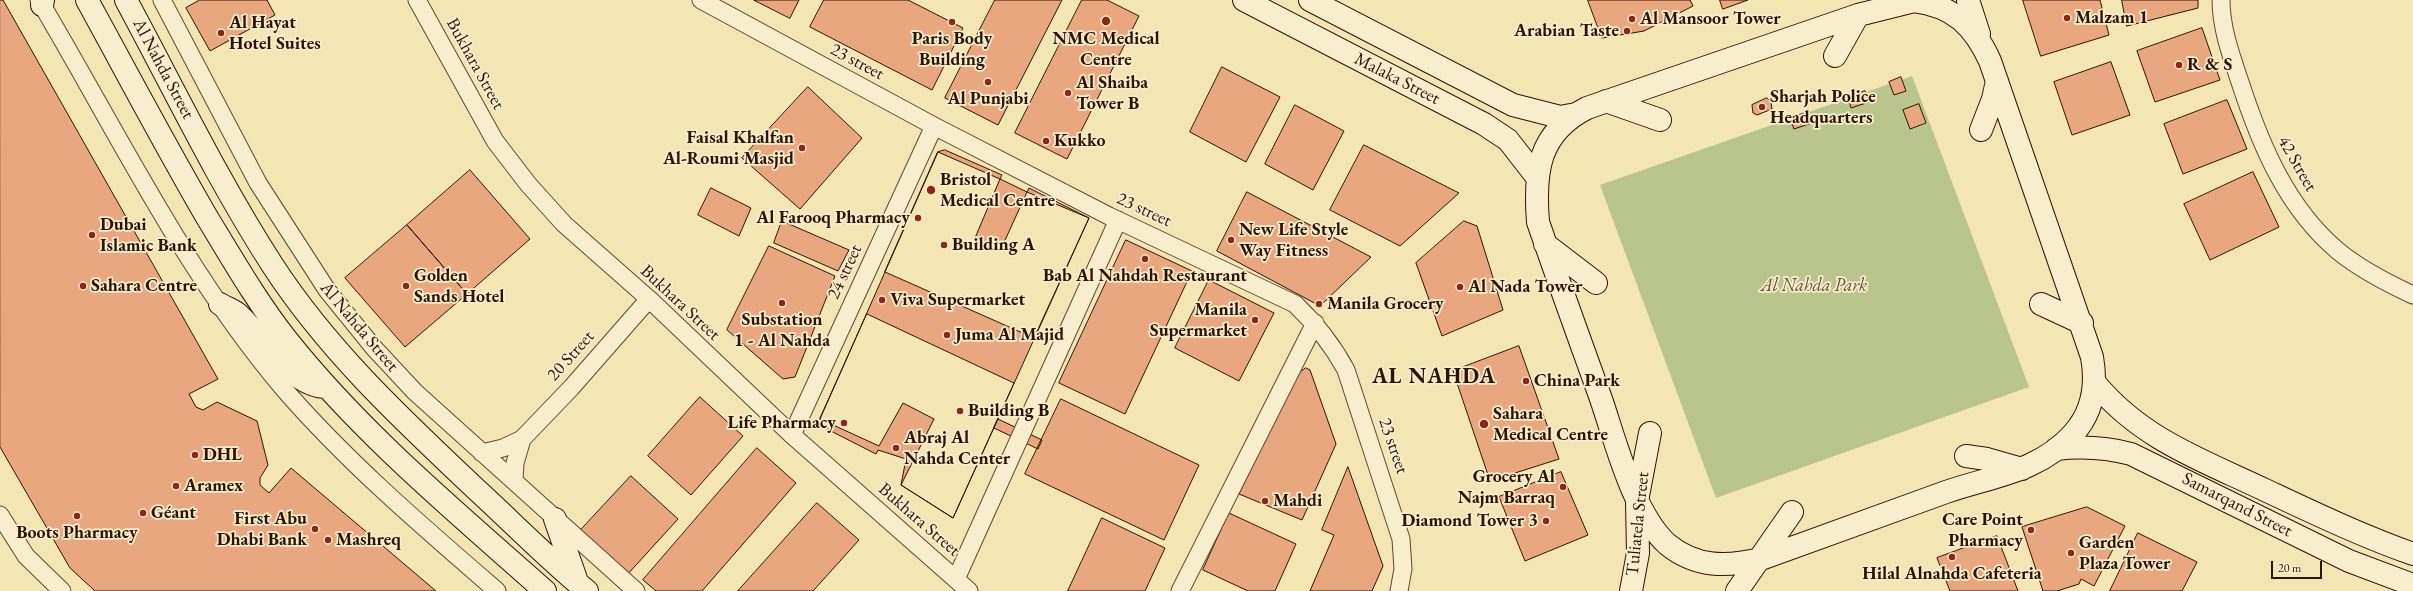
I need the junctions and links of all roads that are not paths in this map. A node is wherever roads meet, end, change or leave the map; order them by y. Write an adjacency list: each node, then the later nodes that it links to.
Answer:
1 (87, 0): 31 (street, Al Nahda Street)
2 (126, 0): 48 (street, Al Nahda Street)
3 (162, 0): 36 (street, Al Nahda Street)
4 (417, 0): 25 (street, Bukhara Street)
5 (701, 0): 18 (street, 23 street)
6 (1244, 0): 20 (street, Malaka Street)
7 (1310, 0): 16 (street, Malaka Street)
8 (1968, 0): 12 (street)
9 (2221, 0): 24 (street, 42 Street)
10 (41, 2): 26 (street)
11 (1873, 8): 12 (street); 13 (street); 15 (street)
12 (1980, 39): 14 (street)
13 (1835, 56)
14 (1997, 81): 19 (street); 29 (street)
15 (1606, 101): 16 (street); 17 (street)
16 (1576, 114): 20 (street)
17 (1660, 120)
18 (934, 126): 21 (street, 23 street); 33 (street, 24 street)
19 (1981, 130)
20 (1536, 176): 22 (street)
21 (1118, 220): 28 (street, 23 street); 46 (street)
22 (1546, 244): 23 (street); 40 (street)
23 (1596, 284)
24 (2413, 295)
25 (649, 299): 33 (street, Bukhara Street); 34 (street, 20 Street)
26 (220, 304): 31 (street); 50 (street)
27 (2041, 304): 29 (street)
28 (1315, 323): 54 (street); 55 (street, 23 street)
29 (2082, 323): 30 (street)
30 (2095, 383): 35 (street); 44 (street, Samarqand Street)
31 (328, 387): 51 (street, Al Nahda Street)
32 (1650, 433): 40 (street, Tuliatela Street)
33 (792, 435): 46 (street, Bukhara Street)
34 (522, 438): 36 (street, 20 Street); 39 (street, 20 Street)
35 (2056, 449): 38 (street); 47 (street, Samarqand Street)
36 (482, 453): 39 (street, Al Nahda Street)
37 (1966, 456): 38 (street)
38 (2022, 469): 45 (street)
39 (514, 480): 43 (street, Al Nahda Street)
40 (1637, 501): 45 (street); 56 (street, Tuliatela Street)
41 (1792, 512): 45 (street)
42 (0, 515): 49 (street)
43 (555, 519): 48 (street); 52 (street, Al Nahda Street)
44 (2413, 554)
45 (1761, 559): 57 (street)
46 (956, 579): 53 (street, Bukhara Street)
47 (2413, 586)
48 (582, 587)
49 (62, 591)
50 (497, 591)
51 (545, 591)
52 (636, 591)
53 (969, 591)
54 (1180, 591)
55 (1399, 591)
56 (1631, 591)
57 (1737, 591)

